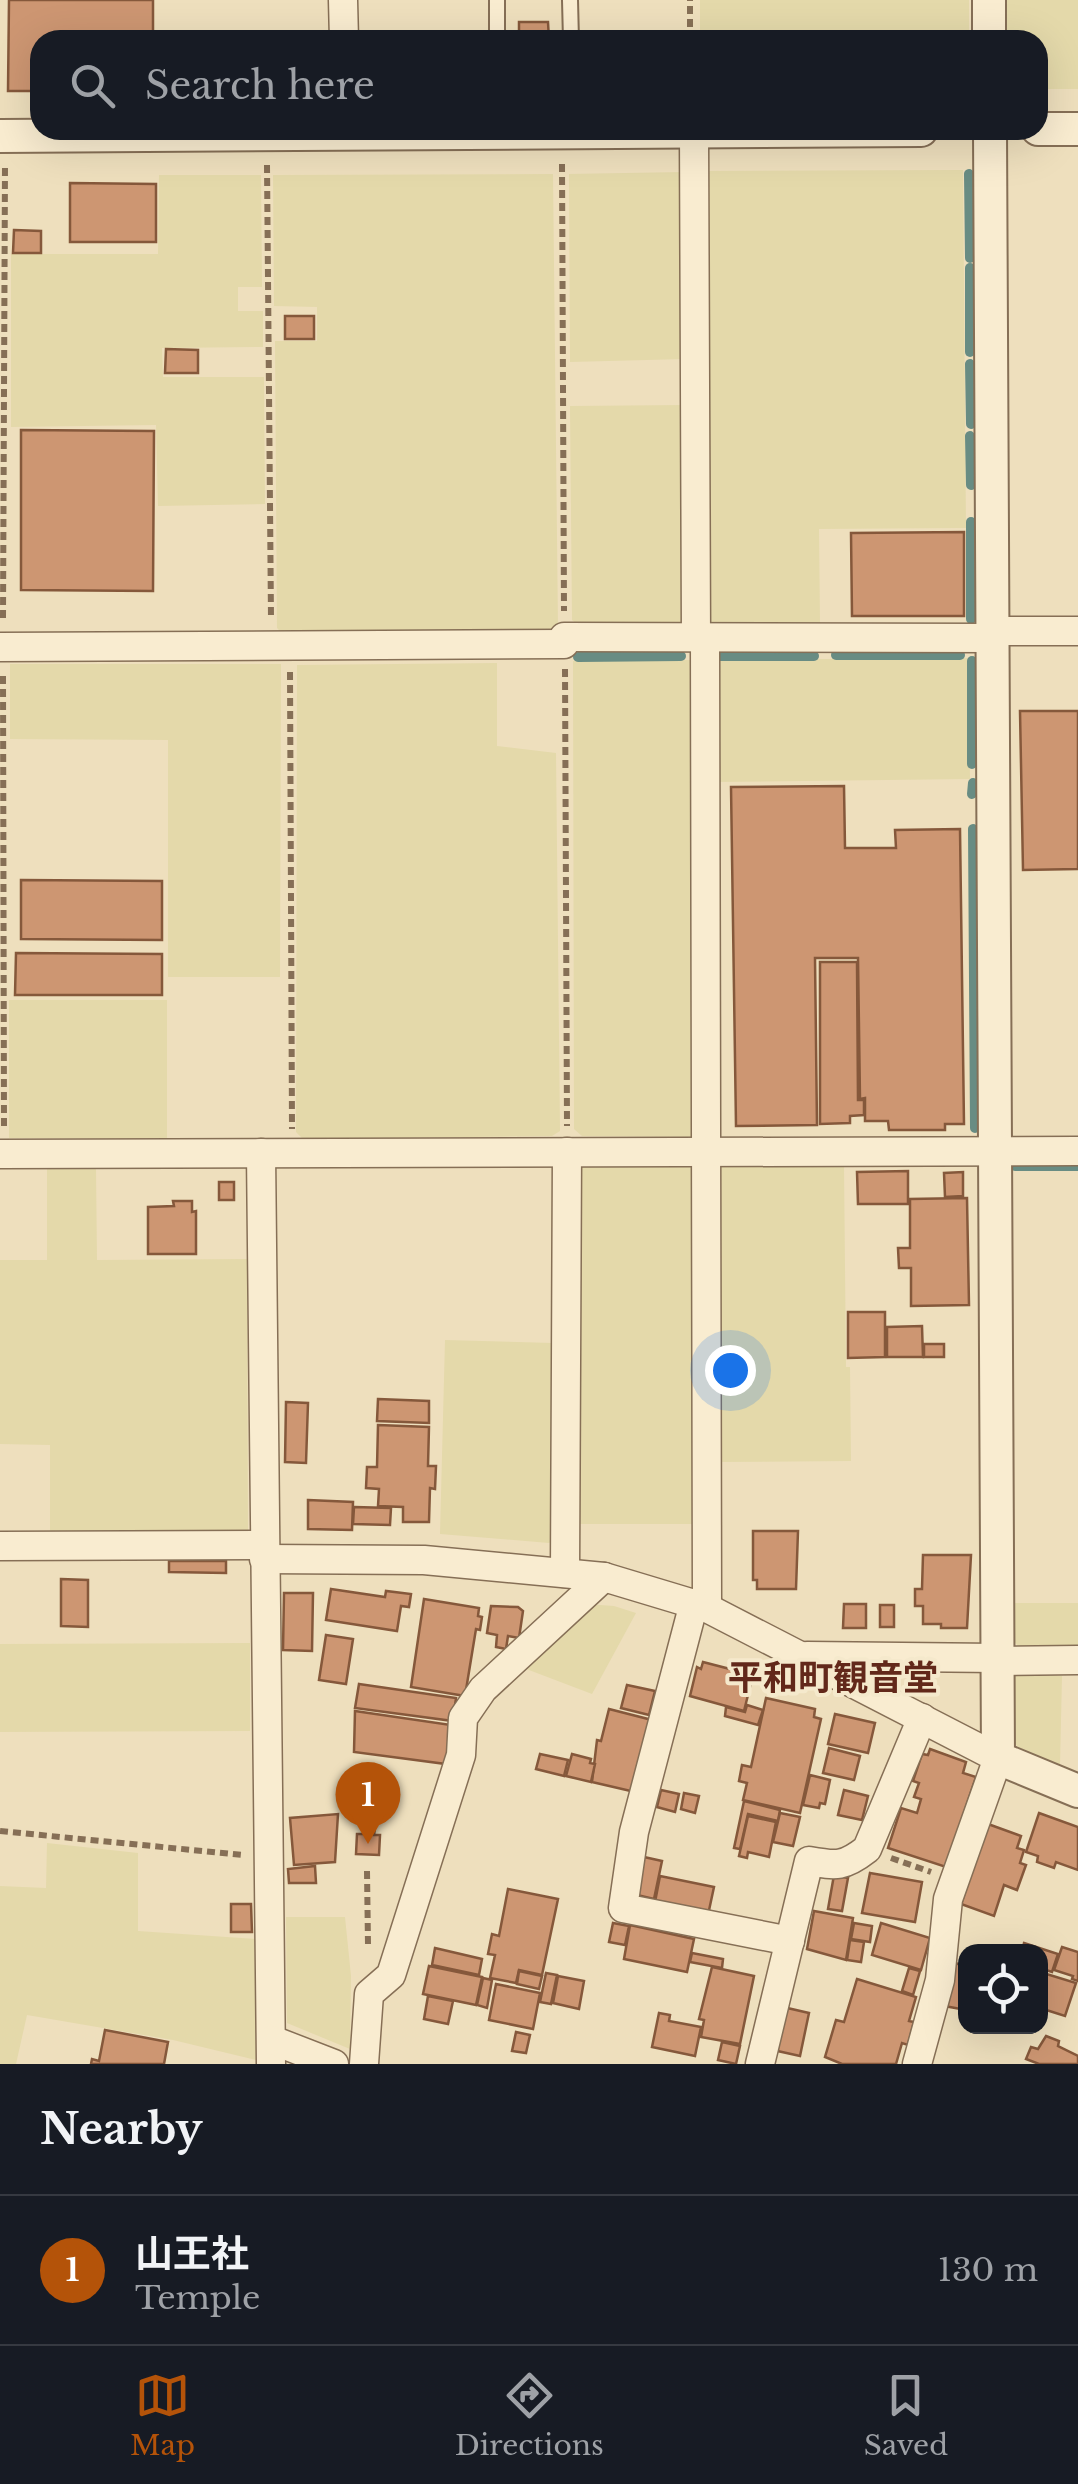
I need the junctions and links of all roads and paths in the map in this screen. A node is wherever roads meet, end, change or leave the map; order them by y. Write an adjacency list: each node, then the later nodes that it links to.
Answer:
1 (343, 0): 6 (street)
2 (498, 0): 7 (lane)
3 (570, 0): 8 (lane)
4 (690, 0): 9 (path)
5 (989, 0): 10 (street)
6 (344, 30)
7 (497, 30)
8 (570, 30)
9 (690, 30)
10 (989, 30)
11 (1048, 129): 12 (street)
12 (1078, 129)
13 (0, 136): 14 (street)
14 (30, 136)
15 (266, 140): 21 (path)
16 (694, 140): 20 (street)
17 (990, 140): 19 (street)
18 (1078, 631): 19 (street)
19 (992, 635): 20 (street); 26 (street)
20 (700, 637): 21 (street); 25 (street)
21 (281, 646): 22 (street); 29 (path)
22 (0, 648)
23 (1078, 1151): 26 (street)
24 (567, 1152): 25 (street); 29 (street); 32 (street)
25 (706, 1152): 26 (street); 34 (street)
26 (995, 1152): 36 (street)
27 (0, 1154): 28 (street)
28 (261, 1154): 29 (street); 31 (street)
29 (292, 1154)
30 (0, 1546): 31 (street)
31 (264, 1552): 32 (street); 43 (street)
32 (566, 1572): 33 (street)
33 (604, 1578): 34 (street); 47 (street)
34 (701, 1605): 35 (street); 46 (street)
35 (800, 1656): 36 (street); 38 (street)
36 (997, 1660): 37 (street); 39 (street)
37 (1078, 1660)
38 (922, 1718): 39 (street); 42 (street)
39 (998, 1758): 40 (street); 45 (street)
40 (1078, 1791)
41 (0, 1831): 43 (path)
42 (866, 1849): 45 (path); 46 (street)
43 (270, 1858): 48 (street)
44 (367, 1871): 47 (path)
45 (955, 1881): 52 (street)
46 (790, 1941): 51 (street)
47 (369, 1994): 50 (street)
48 (272, 2052): 49 (street)
49 (334, 2064)
50 (364, 2064)
51 (760, 2064)
52 (917, 2064)

